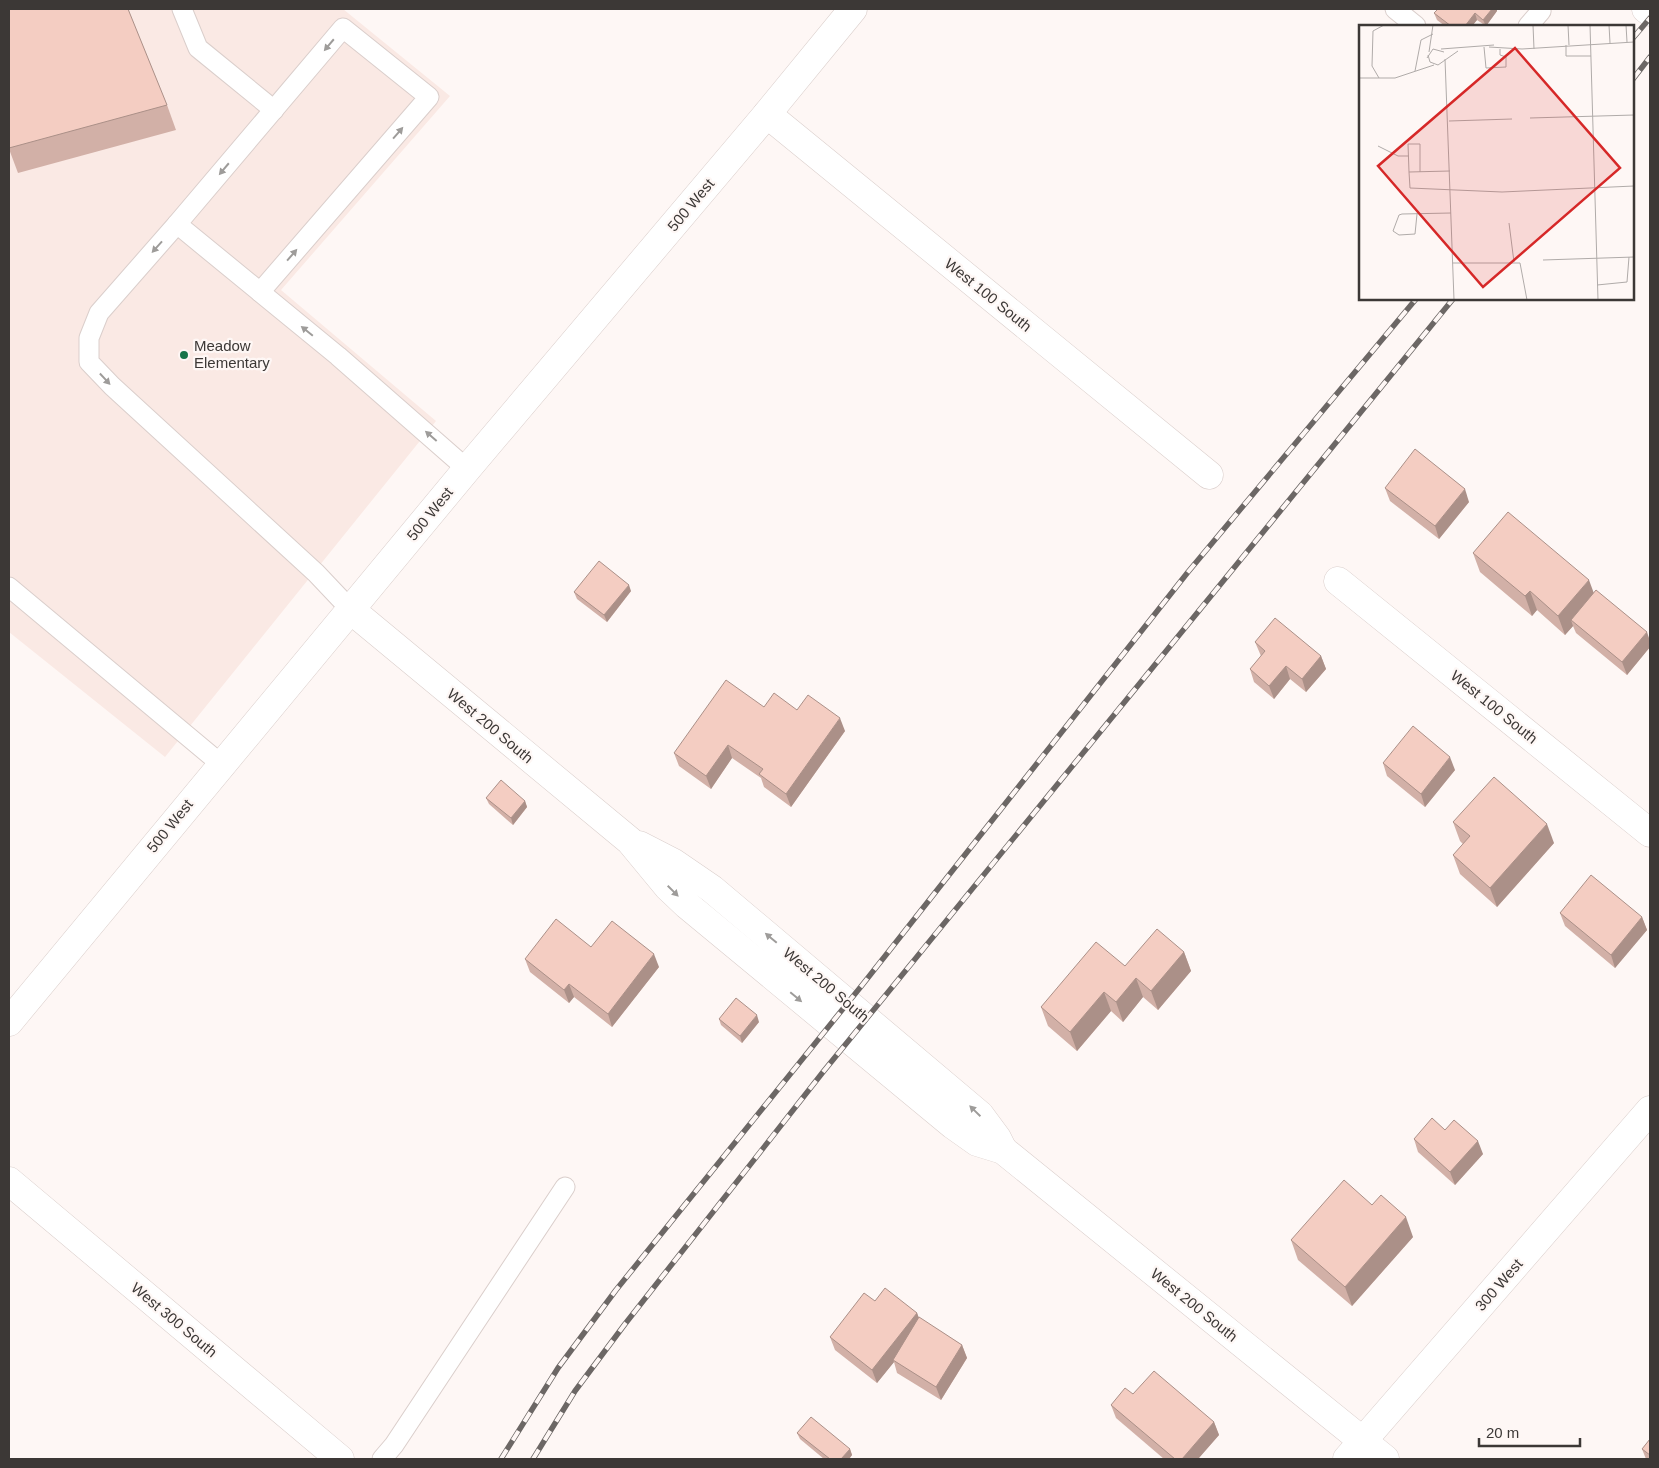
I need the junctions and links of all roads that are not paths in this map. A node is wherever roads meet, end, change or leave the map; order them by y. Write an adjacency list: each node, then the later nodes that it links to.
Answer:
1 (182, 9): 9 (lane)
2 (853, 9): 10 (street, 500 West)
3 (1395, 9): 7 (lane)
4 (1540, 9): 8 (lane)
5 (1646, 9): 6 (street)
6 (1650, 12)
7 (1415, 25)
8 (1529, 25)
9 (274, 110): 11 (lane, one-way to 11); 12 (lane, one-way to 9)
10 (767, 114): 13 (street, 500 West); 14 (street, West 100 South)
11 (177, 224): 12 (lane); 17 (lane, one-way to 17)
12 (260, 292): 13 (lane, one-way to 12)
13 (467, 468): 17 (street, 500 West)
14 (1209, 475)
15 (1338, 581): 19 (street, West 100 South)
16 (9, 587): 18 (lane)
17 (351, 610): 18 (street, 500 West); 24 (street, West 200 South)
18 (221, 764): 20 (street, 500 West)
19 (1650, 833)
20 (9, 1022)
21 (1650, 1110): 24 (street, 300 West)
22 (9, 1181): 25 (street, West 300 South)
23 (565, 1186): 26 (lane)
24 (1354, 1450): 27 (street, West 200 South)
25 (340, 1459)
26 (382, 1459)
27 (1385, 1459)

